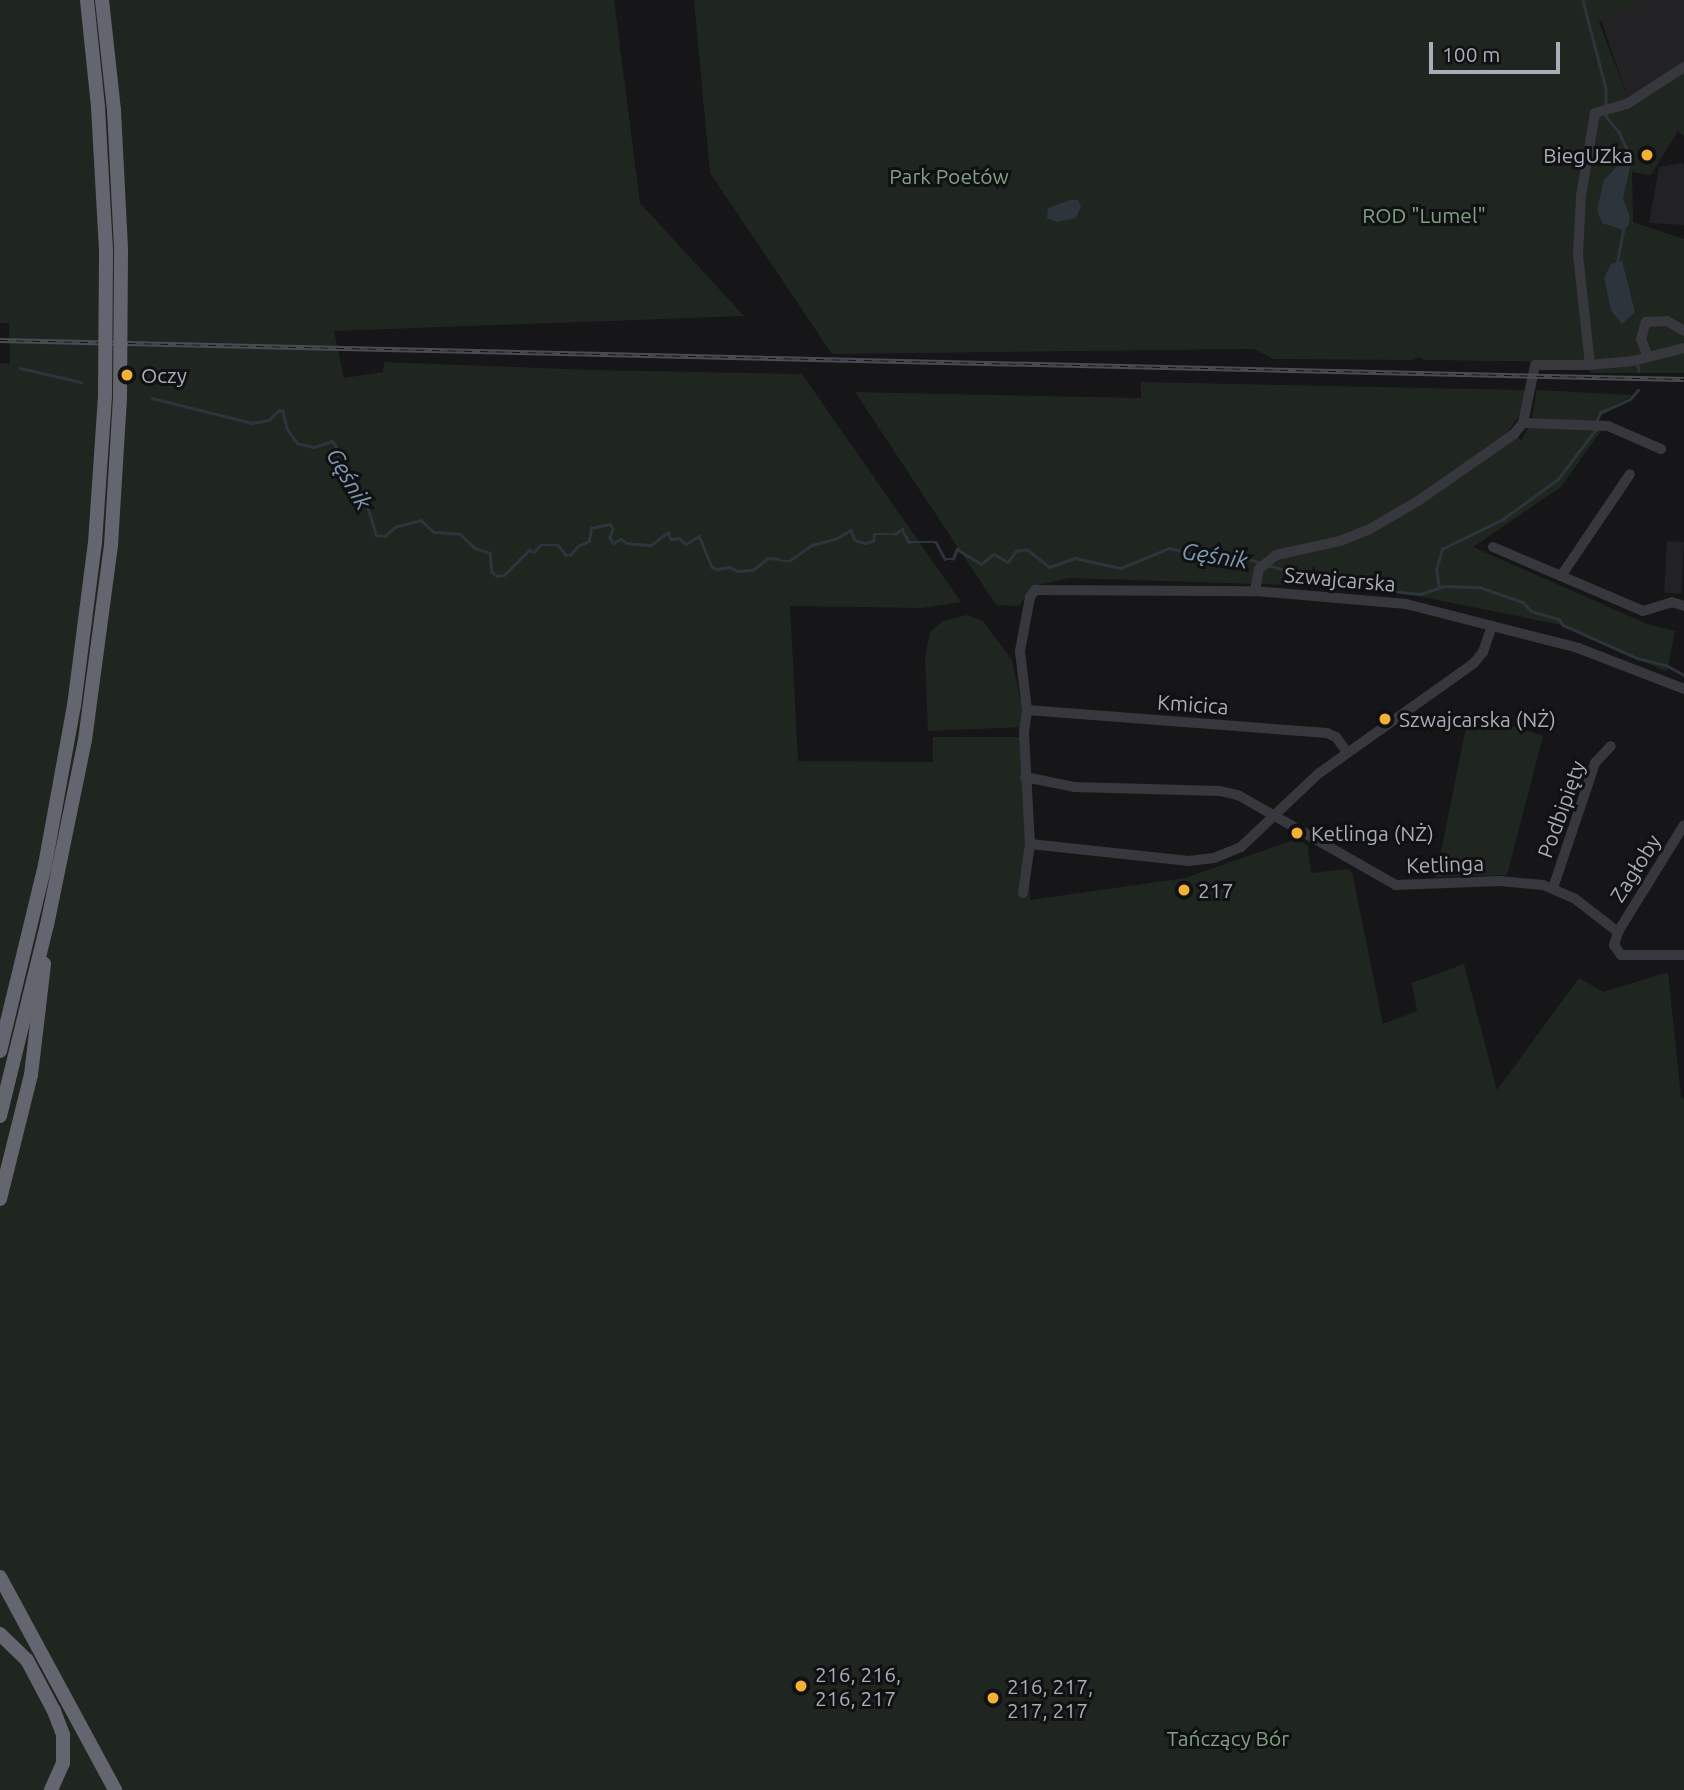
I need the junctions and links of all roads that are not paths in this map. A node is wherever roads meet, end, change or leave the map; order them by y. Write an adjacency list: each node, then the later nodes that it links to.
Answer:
1 (87, 0): 8 (highway, bridge)
2 (103, 0): 8 (highway, bridge)
3 (1684, 67): 7 (street)
4 (1684, 331): 6 (street)
5 (1684, 348): 6 (street)
6 (1648, 357): 7 (street)
7 (1590, 365): 9 (street)
8 (112, 396): 27 (highway); 30 (highway)
9 (1523, 424): 10 (street); 14 (street)
10 (1661, 449)
11 (1630, 474): 13 (street)
12 (1493, 547): 13 (street)
13 (1561, 576): 15 (street)
14 (1255, 591): 16 (street, Szwajcarska); 18 (street, Szwajcarska)
15 (1684, 606)
16 (1492, 626): 17 (street, Szwajcarska); 20 (street)
17 (1684, 689)
18 (1027, 710): 20 (street, Kmicica); 21 (street, Szwajcarska)
19 (1611, 746): 25 (street, Podbipięty)
20 (1348, 752): 22 (street)
21 (1025, 777): 22 (street, Ketlinga); 24 (street, Szwajcarska)
22 (1277, 816): 24 (street); 25 (street, Ketlinga)
23 (1684, 825): 28 (street, Zagłoby)
24 (1030, 844): 26 (street, Szwajcarska)
25 (1553, 888): 28 (street, Ketlinga)
26 (1023, 893)
27 (47, 925): 31 (highway); 32 (highway)
28 (1618, 932): 29 (street)
29 (1684, 955)
30 (0, 1051)
31 (0, 1116)
32 (0, 1199)
33 (0, 1577): 36 (highway)
34 (0, 1634): 35 (highway)
35 (51, 1790)
36 (115, 1790)

